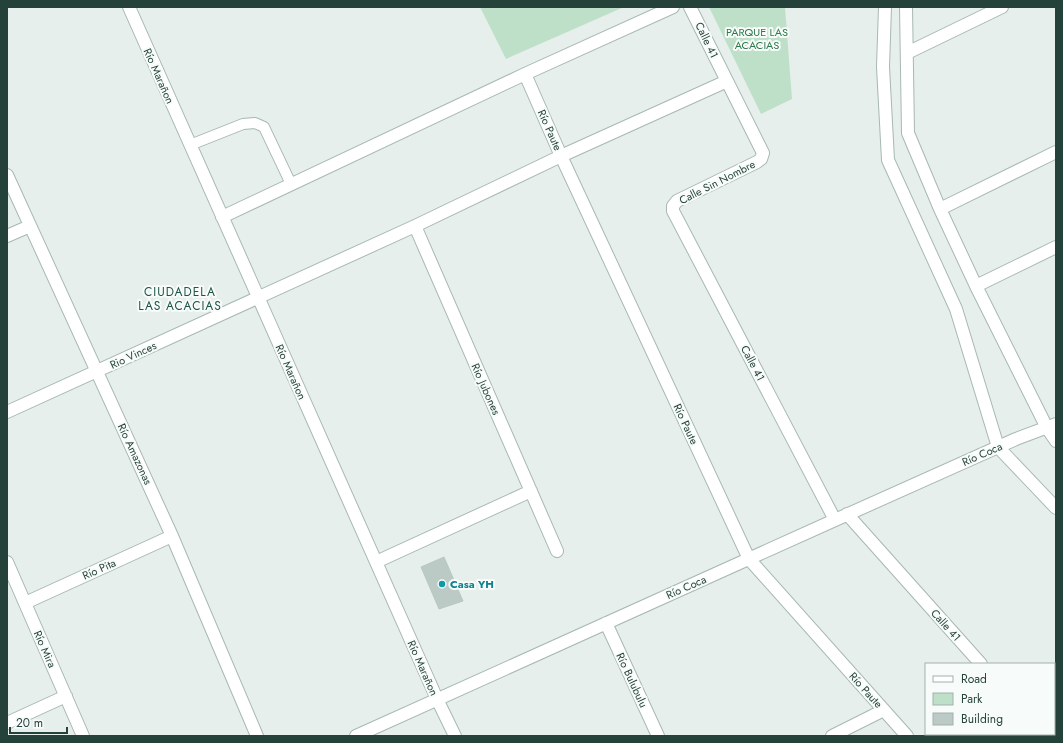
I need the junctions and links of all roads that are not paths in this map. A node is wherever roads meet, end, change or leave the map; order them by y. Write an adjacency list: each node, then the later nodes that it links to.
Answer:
1 (129, 7): 10 (street, Río Marañon)
2 (673, 7): 8 (street)
3 (690, 7): 9 (street, Calle 41)
4 (885, 7): 29 (street)
5 (906, 7): 7 (street)
6 (1002, 7): 7 (street)
7 (907, 53): 17 (street)
8 (525, 74): 12 (street, Río Paute); 15 (street)
9 (726, 81): 12 (street, Rio Vinces); 13 (street, Calle 41)
10 (190, 145): 15 (lane); 18 (street, Río Marañon)
11 (1056, 152): 17 (street)
12 (561, 156): 20 (street, Rio Vinces); 36 (street, Río Paute)
13 (761, 160): 16 (street, Calle Sin Nombre)
14 (7, 175): 19 (street, Río Amazonas)
15 (290, 184): 18 (street)
16 (674, 206): 33 (street, Calle 41)
17 (940, 209): 23 (street)
18 (222, 217): 24 (street, Río Marañon)
19 (30, 226): 21 (street); 25 (street, Río Amazonas)
20 (415, 226): 24 (street, Rio Vinces); 30 (street, Río Jubones)
21 (7, 236)
22 (1056, 247): 23 (street)
23 (976, 286): 27 (street)
24 (258, 298): 25 (street, Rio Vinces); 38 (street, Río Marañon)
25 (97, 372): 26 (street, Rio Vinces); 34 (street, Río Amazonas)
26 (7, 412)
27 (1052, 426): 28 (street); 29 (street, Río Coca)
28 (1056, 441)
29 (998, 447): 31 (street); 32 (street, Río Coca)
30 (531, 491): 35 (street, Río Jubones); 38 (street)
31 (1056, 508)
32 (847, 514): 33 (street, Río Coca); 41 (street, Calle 41)
33 (834, 520): 36 (street, Río Coca)
34 (172, 536): 39 (street, Río Pita); 47 (street, Río Amazonas)
35 (557, 551)
36 (749, 559): 40 (street, Río Coca); 44 (street, Río Paute)
37 (7, 562): 39 (street, Río Mira)
38 (376, 562): 43 (street, Río Marañon)
39 (25, 603): 42 (street, Río Mira)
40 (606, 623): 43 (street, Río Coca); 50 (street, Río Bulubulu)
41 (979, 663)
42 (66, 696): 45 (street); 46 (street, Río Mira)
43 (437, 699): 48 (street, Río Coca); 49 (street, Río Marañon)
44 (884, 710): 51 (street); 52 (street, Río Paute)
45 (7, 723)
46 (83, 736)
47 (257, 736)
48 (356, 736)
49 (454, 736)
50 (658, 736)
51 (832, 736)
52 (907, 736)

